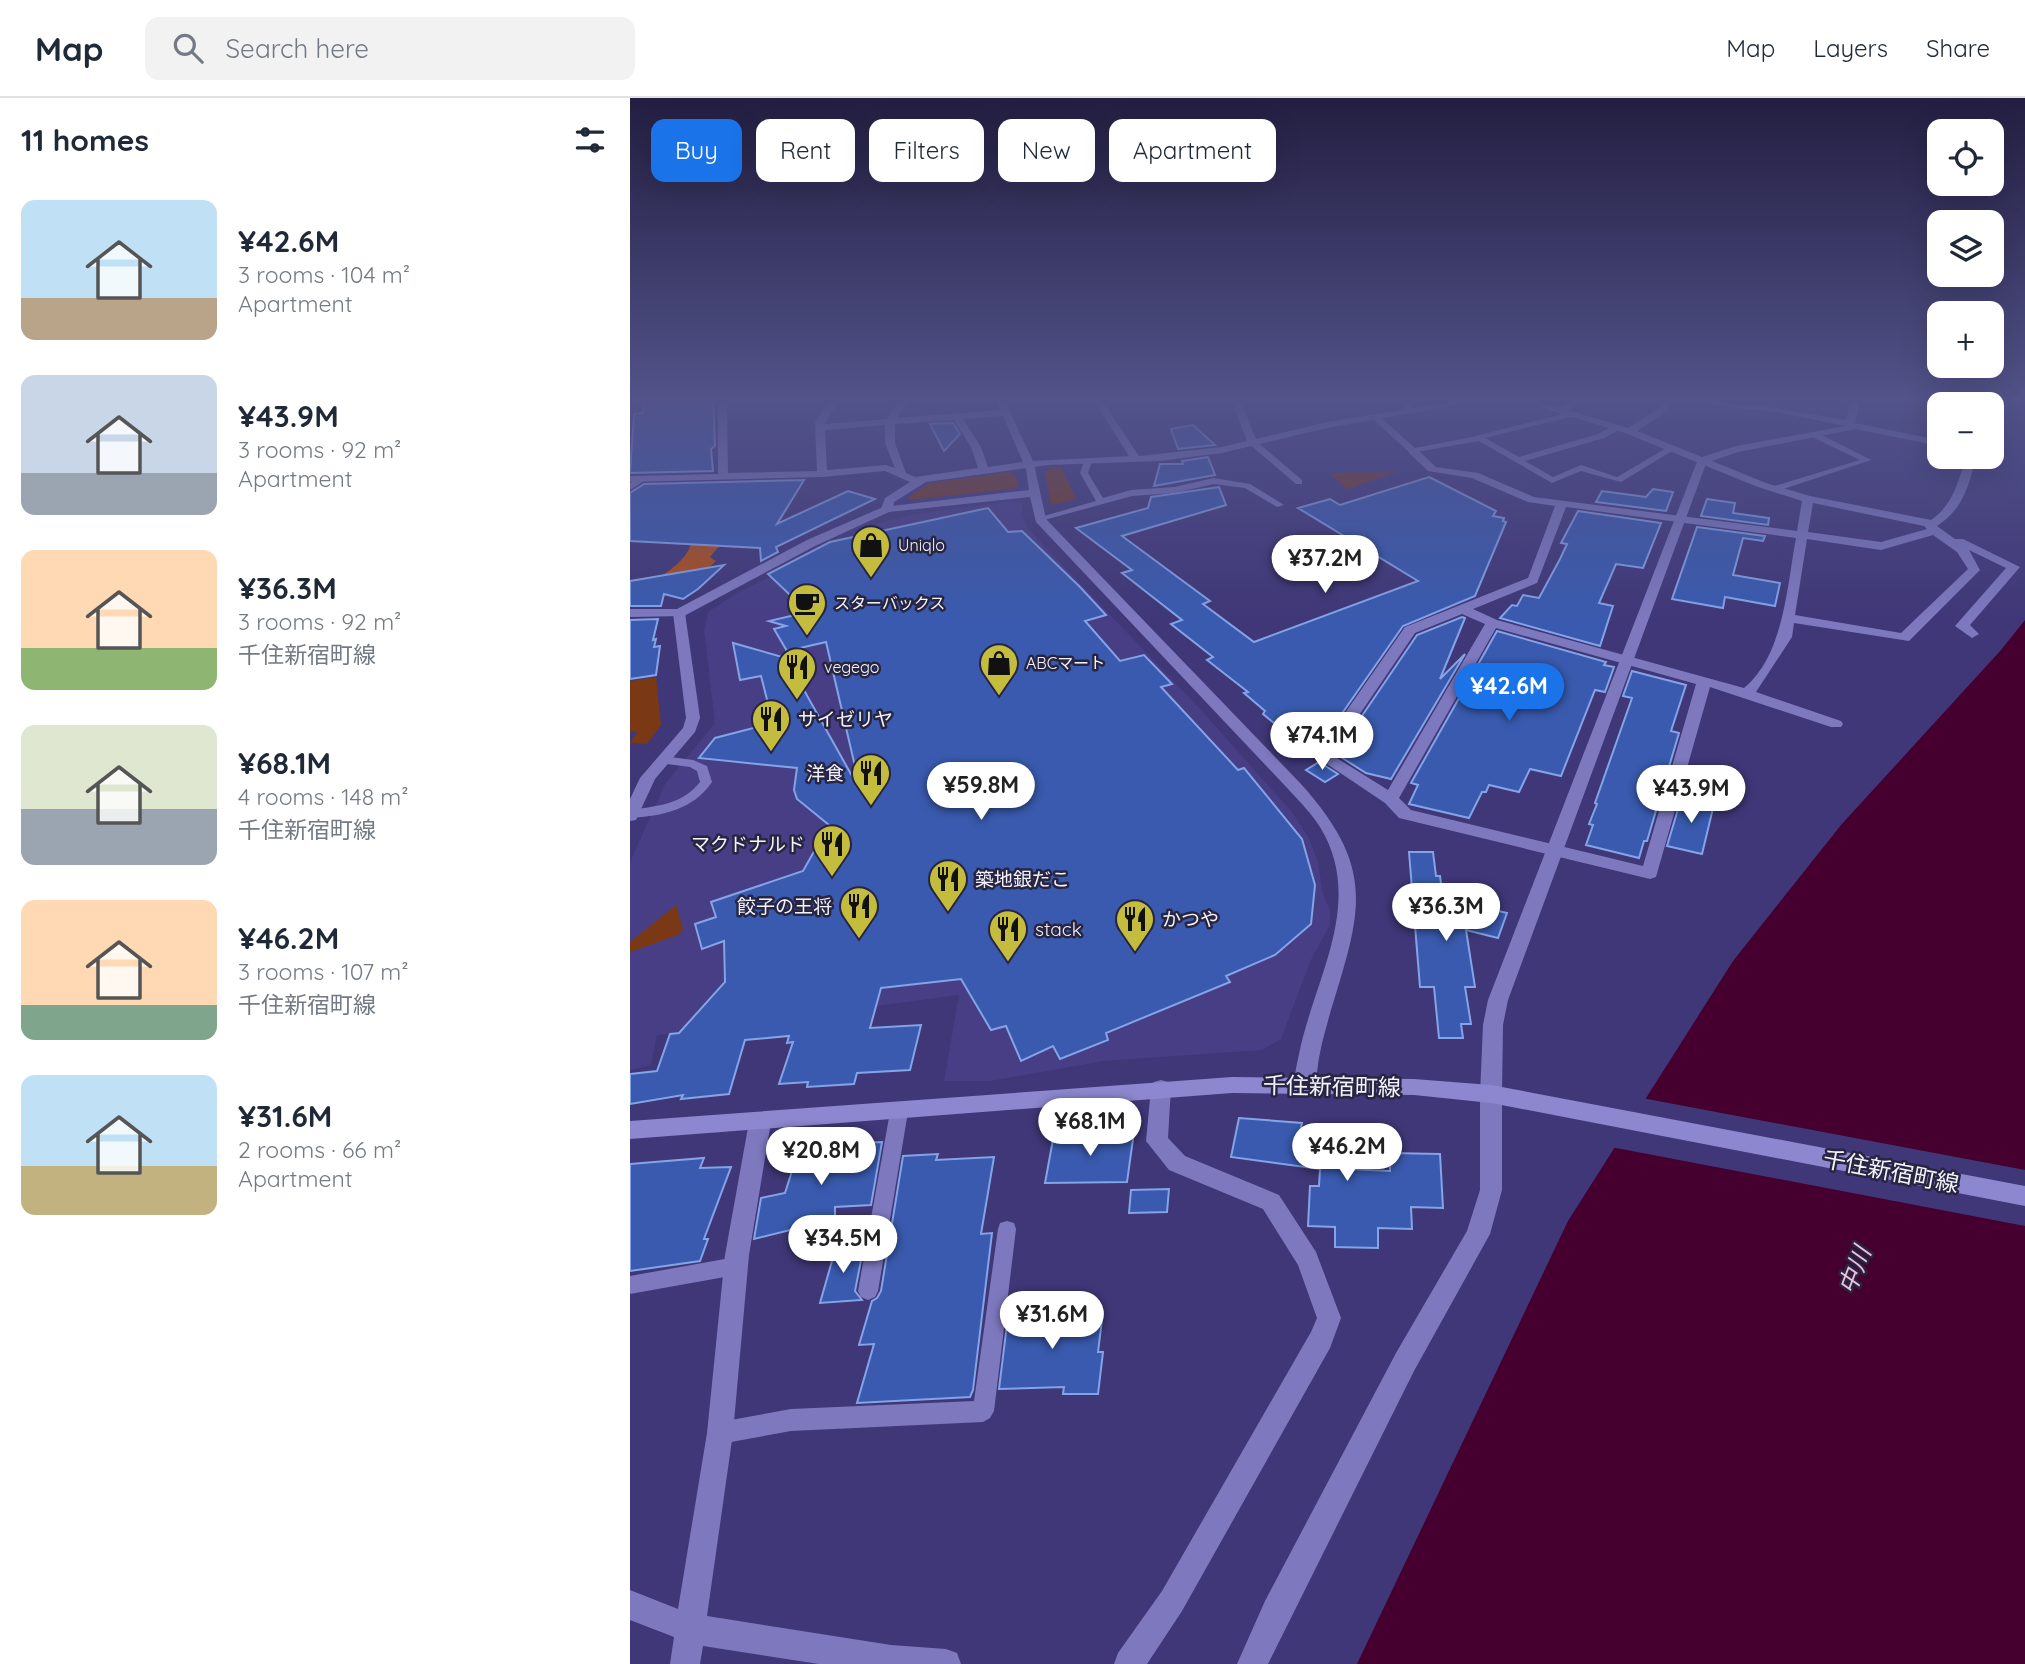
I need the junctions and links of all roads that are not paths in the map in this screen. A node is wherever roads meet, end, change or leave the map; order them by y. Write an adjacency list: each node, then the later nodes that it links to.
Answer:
1 (723, 472): 18 (street)
2 (842, 472): 17 (street)
3 (901, 472): 21 (street)
4 (970, 472): 21 (street)
5 (1031, 472): 25 (street)
6 (1084, 472): 27 (lane)
7 (1287, 472): 22 (lane)
8 (1449, 472): 29 (street)
9 (1539, 472): 10 (lane)
10 (1571, 472)
11 (1594, 472): 12 (lane)
12 (1632, 472)
13 (1698, 472): 31 (street)
14 (1730, 472): 24 (street)
15 (1828, 472): 24 (lane)
16 (1967, 472): 33 (street)
17 (822, 474): 18 (street)
18 (723, 477): 20 (street)
19 (630, 479): 20 (street)
20 (643, 479): 23 (lane)
21 (923, 479): 30 (street)
22 (1299, 482)
23 (630, 487)
24 (1774, 489): 26 (street)
25 (1035, 493): 30 (street); 32 (street)
26 (1808, 499): 33 (street); 34 (street)
27 (1101, 502): 28 (lane); 32 (lane)
28 (1280, 505)
29 (1561, 505): 31 (street); 36 (street)
30 (887, 509): 38 (street)
31 (1681, 519): 34 (street); 42 (street)
32 (1040, 520): 50 (street)
33 (1933, 527): 34 (street); 35 (street)
34 (1802, 535): 39 (street)
35 (1949, 538): 39 (street); 41 (street)
36 (1462, 609): 40 (street); 47 (street)
37 (630, 613): 38 (street)
38 (679, 613): 46 (street)
39 (1788, 618): 44 (street)
40 (1492, 623): 42 (street); 47 (street)
41 (1972, 634)
42 (1625, 660): 43 (street); 49 (street)
43 (1704, 682): 44 (street); 49 (street)
44 (1746, 693): 45 (street)
45 (1836, 724)
46 (663, 760): 48 (street); 48 (lane)
47 (1391, 799): 49 (street)
48 (630, 815)
49 (1554, 850): 52 (street)
50 (1305, 1084): 51 (main road, 千住新宿町線); 52 (main road, 千住新宿町線)
51 (1161, 1088): 53 (main road, 千住新宿町線); 66 (street)
52 (1492, 1094): 56 (main road, 千住新宿町線); 67 (street)
53 (900, 1112): 54 (main road, 千住新宿町線); 60 (lane)
54 (760, 1122): 55 (main road, 千住新宿町線); 58 (street)
55 (630, 1130)
56 (2025, 1196)
57 (1007, 1229): 61 (lane)
58 (736, 1266): 59 (lane); 61 (street)
59 (630, 1285)
60 (868, 1292)
61 (720, 1433): 63 (street)
62 (630, 1605): 63 (street)
63 (692, 1629): 64 (street); 65 (street)
64 (685, 1664)
65 (946, 1664)
66 (1129, 1664)
67 (1252, 1664)

